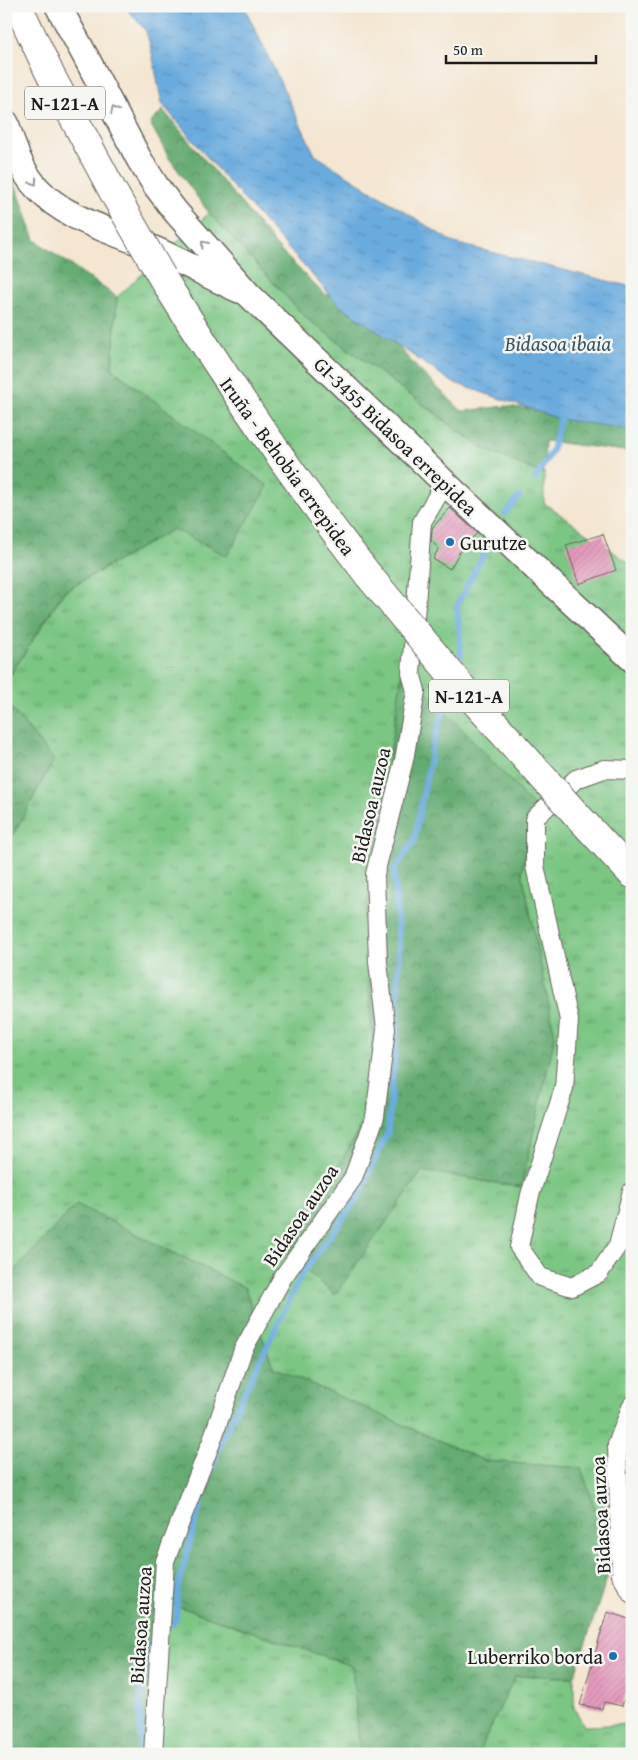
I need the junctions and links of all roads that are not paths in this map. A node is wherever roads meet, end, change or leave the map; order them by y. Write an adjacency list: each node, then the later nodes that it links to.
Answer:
1 (18, 6): 11 (highway, Iruña - Behobia errepidea / N-121-A, bridge)
2 (58, 6): 5 (street, one-way to 2)
3 (6, 123): 4 (street)
4 (11, 157): 6 (street, one-way to 6)
5 (175, 211): 6 (street); 7 (street, one-way to 5)
6 (147, 246): 7 (street)
7 (248, 294): 8 (street, GI-3455 Bidasoa errepidea)
8 (445, 484): 9 (street, GI-3455 Bidasoa errepidea); 15 (street, Bidasoa auzoa)
9 (632, 659)
10 (632, 770): 12 (street)
11 (632, 874)
12 (632, 1190)
13 (632, 1404): 14 (street, Bidasoa auzoa)
14 (632, 1594)
15 (153, 1754)

